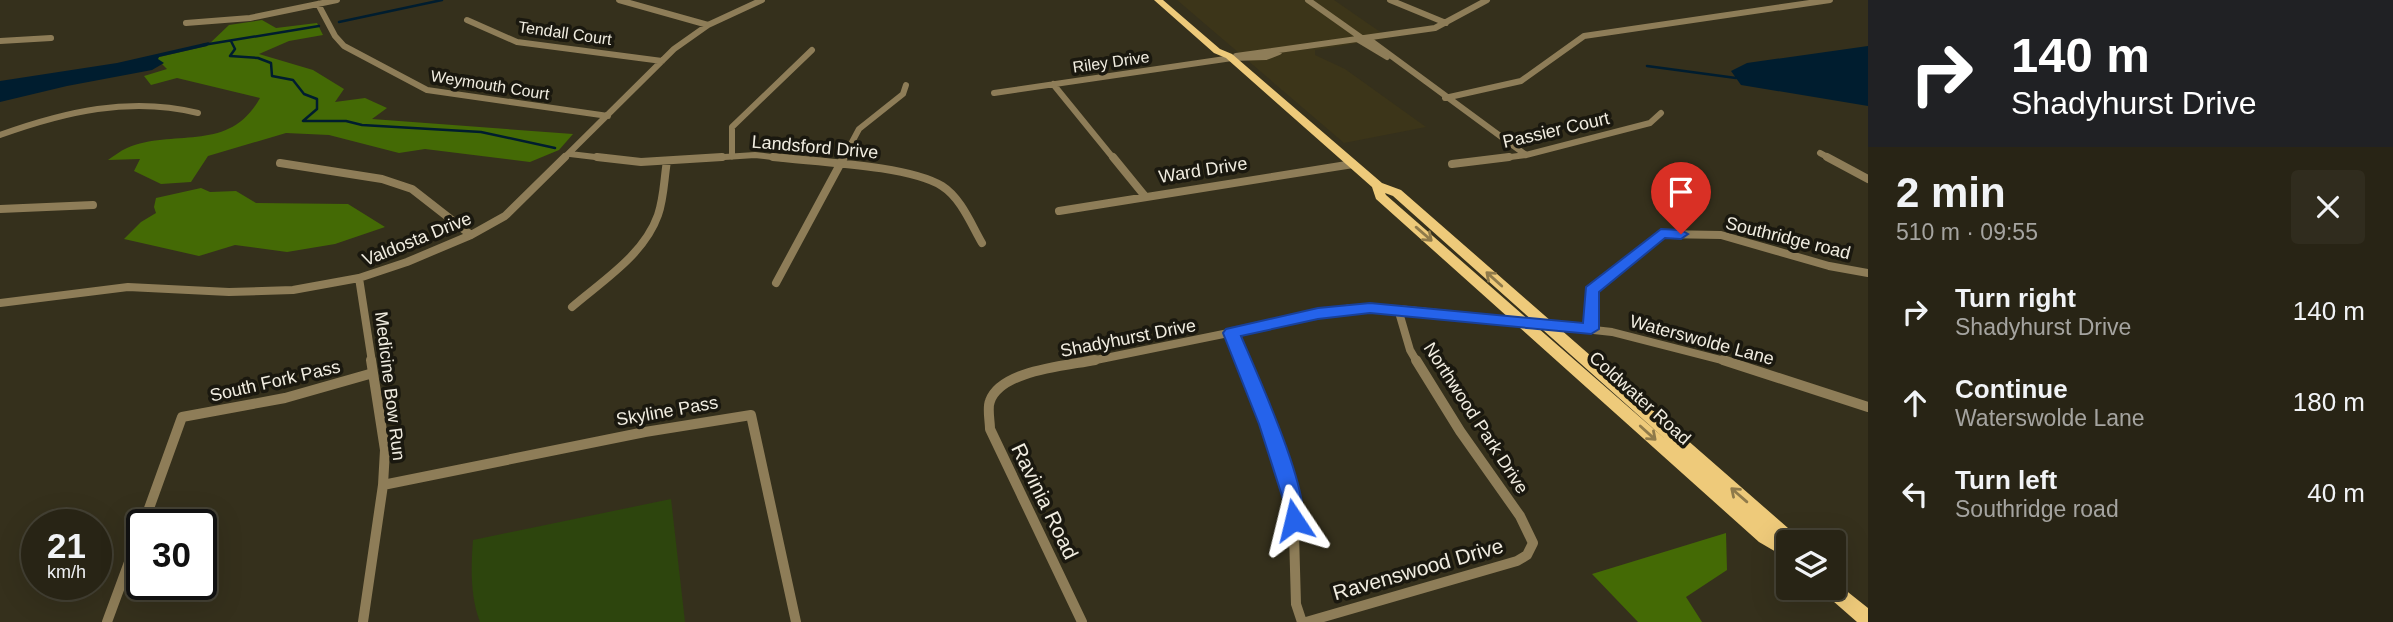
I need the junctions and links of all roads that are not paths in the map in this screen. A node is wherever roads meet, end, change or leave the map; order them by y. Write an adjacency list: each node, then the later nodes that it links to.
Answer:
1 (337, 0): 10 (street)
2 (619, 0): 14 (street)
3 (762, 0): 14 (street, Valdosta Drive)
4 (1158, 0): 19 (main road, Coldwater Road)
5 (1172, 0): 19 (main road, Coldwater Road)
6 (1308, 0): 16 (street)
7 (1390, 0): 13 (street)
8 (1487, 0): 13 (street, Riley Drive)
9 (1830, 0): 24 (street)
10 (318, 4): 12 (street); 27 (street, Weymouth Court)
11 (467, 20): 20 (street, Tendall Court)
12 (187, 23)
13 (1446, 23): 16 (street, Riley Drive)
14 (708, 25): 20 (street, Valdosta Drive)
15 (51, 38): 17 (street)
16 (1362, 39): 19 (street, Riley Drive); 24 (street)
17 (0, 41)
18 (812, 50): 32 (street)
19 (1230, 57): 21 (street, Riley Drive); 35 (main road, Coldwater Road)
20 (662, 61): 27 (street, Valdosta Drive)
21 (1053, 84): 23 (street, Riley Drive); 40 (street)
22 (906, 85): 36 (street)
23 (994, 93)
24 (1445, 98): 31 (street)
25 (198, 113): 28 (street)
26 (1661, 113): 31 (street, Passier Court)
27 (608, 116): 30 (street, Valdosta Drive)
28 (0, 135)
29 (1820, 153): 38 (street)
30 (570, 154): 33 (street, Landsford Drive); 44 (street, Valdosta Drive)
31 (1526, 156): 37 (street, Passier Court)
32 (732, 157): 33 (street, Landsford Drive); 36 (street, Landsford Drive)
33 (667, 161): 50 (street)
34 (280, 163): 44 (street)
35 (1353, 163): 39 (main road, Coldwater Road); 40 (street, Ward Drive)
36 (839, 164): 45 (street, Landsford Drive); 48 (street)
37 (1452, 164)
38 (1868, 179)
39 (1378, 186): 52 (main road, Coldwater Road, one-way to 52); 53 (main road, Coldwater Road, one-way to 39)
40 (1144, 195): 43 (street, Ward Drive)
41 (93, 205): 42 (street)
42 (0, 209)
43 (1059, 211)
44 (471, 235): 47 (street, Valdosta Drive)
45 (982, 243)
46 (1868, 273): 54 (street, Southridge road)
47 (359, 278): 49 (street, Valdosta Drive); 56 (street, Medicine Bow Run)
48 (776, 283)
49 (0, 303)
50 (572, 307)
51 (1398, 309): 52 (street, Shadyhurst Drive); 55 (street, Shadyhurst Drive); 62 (street, Northwood Park Drive)
52 (1524, 322): 53 (street, Waterswolde Lane); 63 (main road, Coldwater Road, one-way to 63)
53 (1545, 325): 54 (street, Waterswolde Lane); 61 (main road, Coldwater Road, one-way to 53)
54 (1591, 329): 58 (street, Waterswolde Lane)
55 (1231, 333): 57 (street, Shadyhurst Drive); 71 (street)
56 (373, 373): 59 (street, Medicine Bow Run); 60 (street, South Fork Pass)
57 (994, 394): 70 (street, Ravinia Road)
58 (1868, 407)
59 (383, 485): 68 (street, Medicine Bow Run); 69 (street, Skyline Pass)
60 (148, 509)
61 (1779, 530)
62 (1533, 543): 71 (street, Ravenswood Drive)
63 (1776, 544)
64 (126, 570): 67 (street)
65 (1846, 600): 66 (main road)
66 (1868, 620)
67 (107, 622)
68 (363, 622)
69 (796, 622)
70 (1082, 622)
71 (1304, 622)

